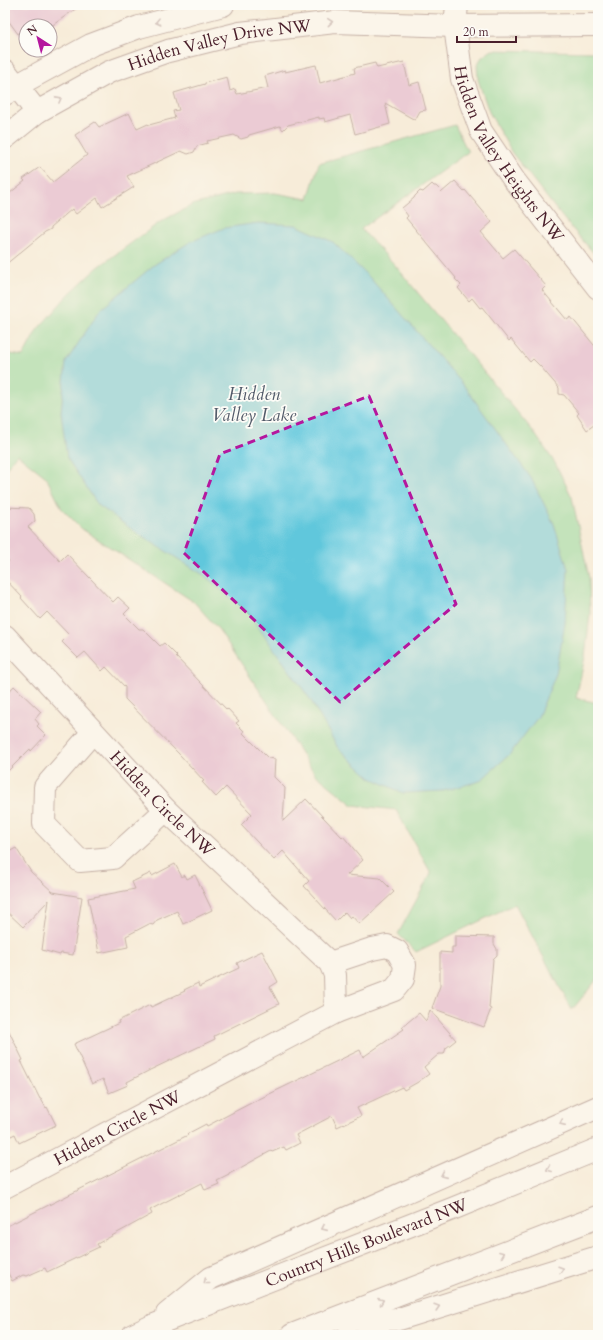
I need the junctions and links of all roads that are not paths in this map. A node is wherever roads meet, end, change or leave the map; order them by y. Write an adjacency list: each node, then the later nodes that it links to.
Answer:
1 (223, 5): 5 (street, Hidden Valley Drive NW, one-way to 5)
2 (456, 5): 4 (street, Hidden Valley Heights NW)
3 (598, 25): 4 (street, Hidden Valley Drive NW)
4 (455, 26): 6 (street, Hidden Valley Drive NW, one-way to 4); 8 (street, Hidden Valley Heights NW)
5 (9, 84): 6 (street)
6 (37, 112): 7 (street, Hidden Valley Drive NW)
7 (5, 138)
8 (598, 288)
9 (5, 636): 10 (street, Hidden Circle NW)
10 (93, 732): 11 (street, Hidden Circle NW); 11 (street)
11 (166, 810): 12 (street, Hidden Circle NW)
12 (330, 963): 13 (street); 13 (street, Hidden Circle NW)
13 (336, 1012): 16 (street, Hidden Circle NW)
14 (598, 1107): 20 (street, one-way to 20)
15 (598, 1148): 20 (street, Country Hills Boulevard NW, one-way to 20)
16 (5, 1187)
17 (598, 1217): 19 (street, one-way to 17)
18 (598, 1257): 19 (street, one-way to 18)
19 (330, 1320): 21 (street)
20 (143, 1331)
21 (292, 1335)

